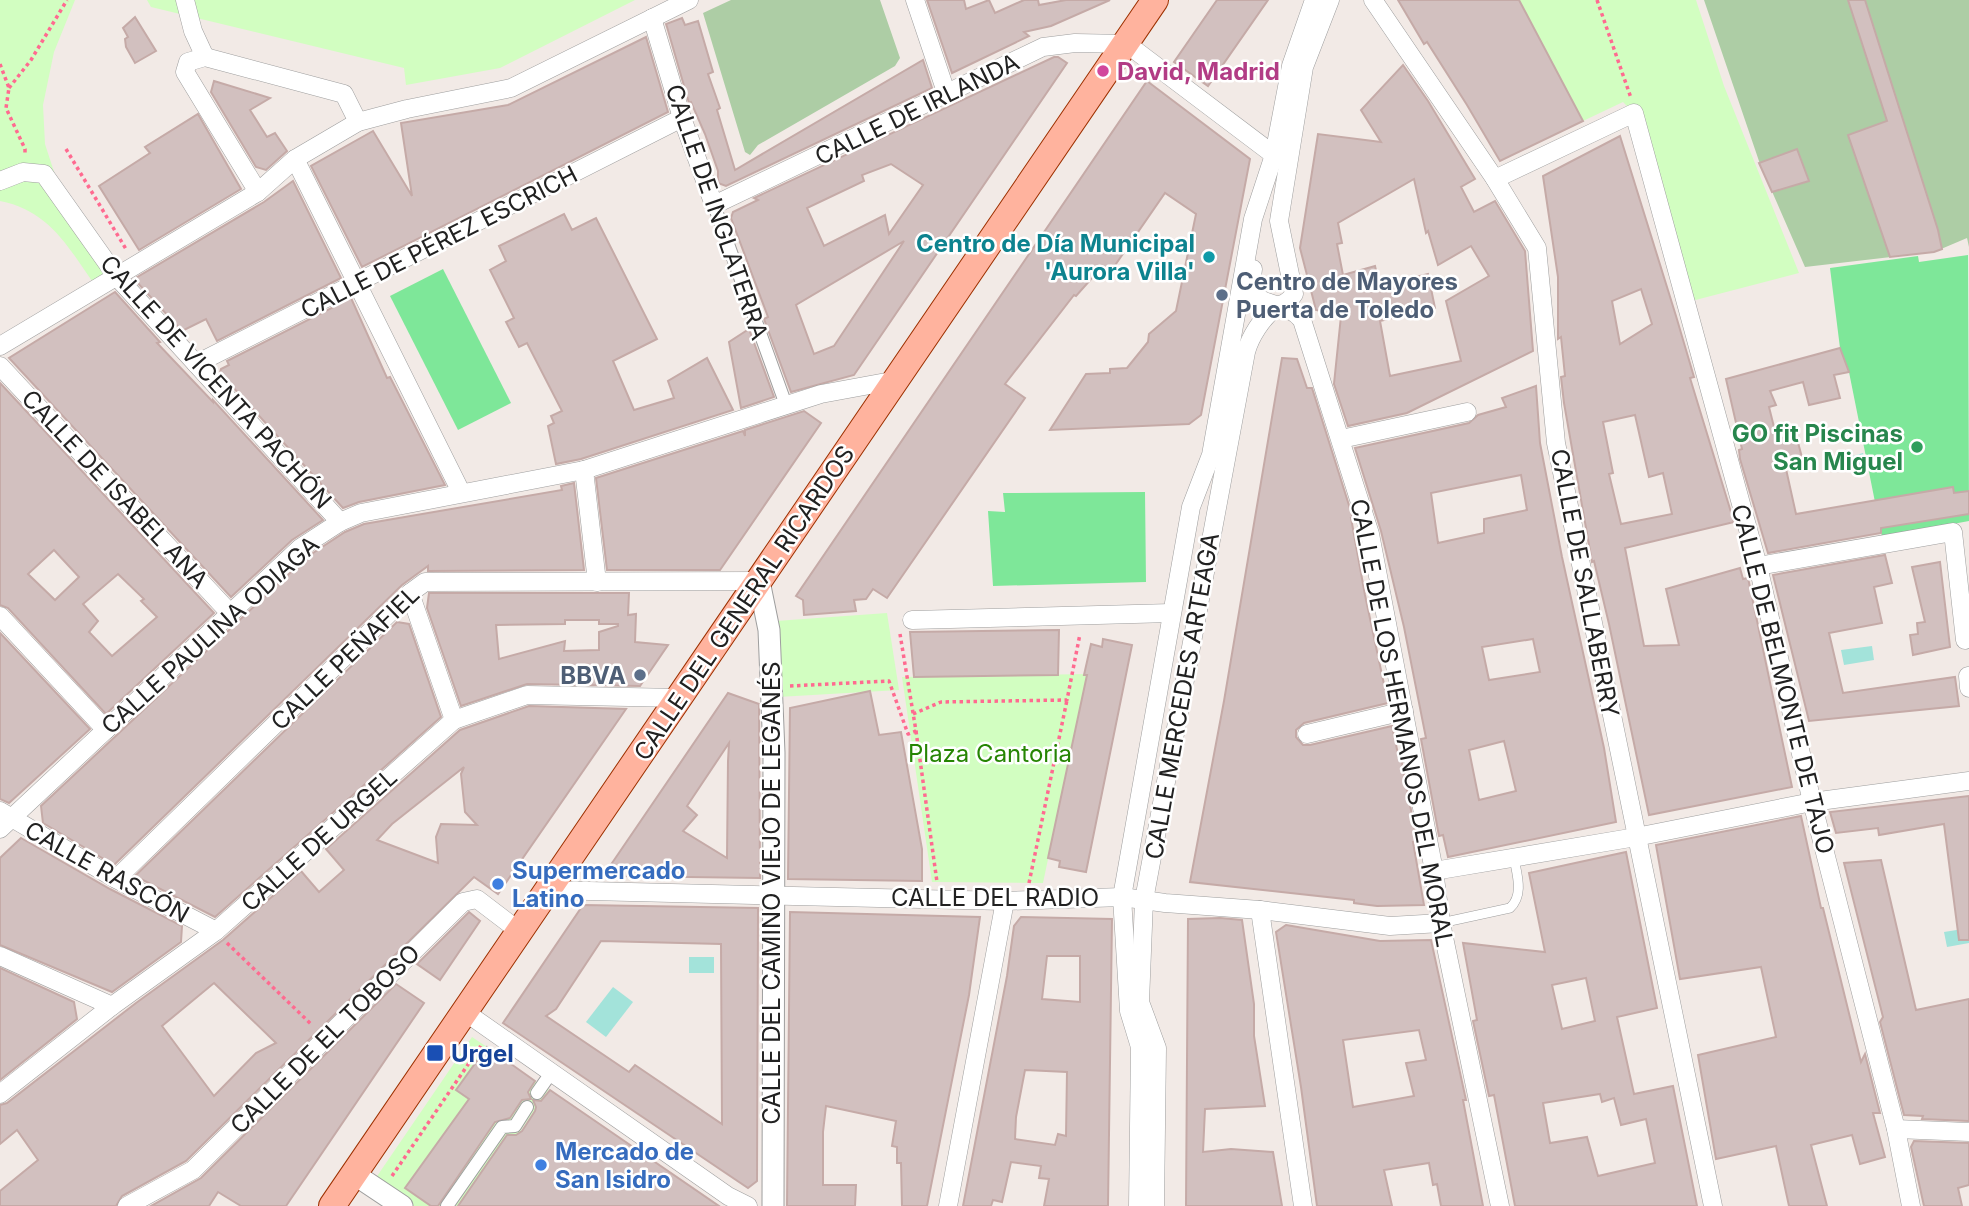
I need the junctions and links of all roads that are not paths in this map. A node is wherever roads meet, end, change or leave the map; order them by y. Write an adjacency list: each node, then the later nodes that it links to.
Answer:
1 (185, 0): 10 (street)
2 (690, 0): 8 (street)
3 (915, 0): 11 (street)
4 (1155, 0): 9 (main road, CALLE DEL GENERAL RICARDOS)
5 (1314, 0): 14 (street, CALLE MERCEDES ARTEAGA)
6 (1330, 0): 23 (street)
7 (1373, 0): 16 (street, CALLE DE SALLABERRY)
8 (652, 18): 12 (street, CALLE DE INGLATERRA); 13 (street)
9 (1127, 44): 11 (street, CALLE DE IRLANDA); 14 (street); 27 (main road, CALLE DEL GENERAL RICARDOS)
10 (205, 57): 13 (street); 18 (street)
11 (947, 95): 19 (street, CALLE DE IRLANDA)
12 (682, 118): 19 (street, CALLE DE INGLATERRA); 22 (street, CALLE DE PÉREZ ESCRICH)
13 (358, 122): 15 (street)
14 (1274, 155): 20 (street, CALLE MERCEDES ARTEAGA)
15 (295, 159): 18 (street); 22 (street)
16 (1495, 179): 34 (street, CALLE DE BELMONTE DE TAJO); 51 (street, CALLE DE SALLABERRY)
17 (0, 181): 21 (street, CALLE DE VICENTA PACHÓN)
18 (258, 192): 21 (street)
19 (714, 205): 28 (street, CALLE DE INGLATERRA)
20 (1253, 219): 23 (street, CALLE MERCEDES ARTEAGA); 39 (street, CALLE MERCEDES ARTEAGA)
21 (117, 277): 24 (street); 25 (street, CALLE DE VICENTA PACHÓN)
22 (357, 284): 25 (street, CALLE DE PÉREZ ESCRICH); 32 (street)
23 (1281, 306): 30 (street, CALLE DE LOS HERMANOS DEL MORAL); 58 (street, CALLE MERCEDES ARTEAGA)
24 (0, 346)
25 (196, 364): 33 (street, CALLE DE VICENTA PACHÓN)
26 (0, 366): 38 (street, CALLE DE ISABEL ANA)
27 (897, 380): 28 (street, CALLE PAULINA ODIAGA); 35 (main road, CALLE DEL GENERAL RICARDOS)
28 (786, 405): 31 (street, CALLE PAULINA ODIAGA)
29 (1467, 412): 30 (street)
30 (1341, 439): 44 (street, CALLE DE LOS HERMANOS DEL MORAL)
31 (584, 470): 32 (street, CALLE PAULINA ODIAGA); 36 (street)
32 (461, 492): 33 (street, CALLE PAULINA ODIAGA)
33 (340, 522): 38 (street, CALLE PAULINA ODIAGA)
34 (1758, 566): 42 (street); 49 (street, CALLE DE BELMONTE DE TAJO)
35 (759, 581): 36 (street, CALLE PEÑAFIEL); 43 (main road, CALLE DEL GENERAL RICARDOS); 56 (street, CALLE DEL CAMINO VIEJO DE LEGANÉS)
36 (597, 582): 37 (street, CALLE PEÑAFIEL)
37 (410, 593): 45 (street); 54 (street, CALLE PEÑAFIEL)
38 (229, 612): 46 (street, CALLE PAULINA ODIAGA)
39 (1171, 613): 41 (street); 57 (street, CALLE MERCEDES ARTEAGA)
40 (0, 616): 46 (street)
41 (912, 620)
42 (1965, 640)
43 (678, 698): 45 (street, CALLE DE URGEL); 55 (main road, CALLE DEL GENERAL RICARDOS)
44 (1404, 711): 47 (street); 53 (street, CALLE DE LOS HERMANOS DEL MORAL)
45 (454, 720): 62 (street, CALLE DE URGEL)
46 (106, 730): 50 (street, CALLE PAULINA ODIAGA)
47 (1307, 734)
48 (1969, 781): 49 (street)
49 (1812, 802): 51 (street); 71 (street, CALLE DE BELMONTE DE TAJO)
50 (4, 819): 54 (street, CALLE RASCÓN)
51 (1636, 837): 52 (street); 86 (street, CALLE DE SALLABERRY)
52 (1514, 858): 53 (street); 61 (lane)
53 (1434, 871): 61 (street, CALLE DE LOS HERMANOS DEL MORAL)
54 (116, 879): 62 (street, CALLE RASCÓN)
55 (548, 890): 56 (street, CALLE DEL RADIO); 63 (main road, CALLE DEL GENERAL RICARDOS)
56 (774, 894): 59 (street, CALLE DEL RADIO); 80 (street, CALLE DEL CAMINO VIEJO DE LEGANÉS)
57 (1122, 897): 58 (street, CALLE DEL RADIO); 59 (street, CALLE DEL RADIO); 82 (street, CALLE MERCEDES ARTEAGA)
58 (1144, 900): 60 (street, CALLE DEL RADIO); 83 (street, CALLE MERCEDES ARTEAGA)
59 (1005, 901): 81 (street)
60 (1260, 910): 61 (street, CALLE DEL RADIO); 84 (street)
61 (1441, 923): 85 (street, CALLE DE LOS HERMANOS DEL MORAL)
62 (216, 931): 65 (street, CALLE DE URGEL)
63 (519, 931): 66 (main road, CALLE DEL GENERAL RICARDOS); 75 (street, CALLE DE EL TOBOSO)
64 (0, 956): 65 (street)
65 (112, 1006): 69 (street, CALLE DE URGEL)
66 (465, 1012): 67 (street); 73 (main road, CALLE DEL GENERAL RICARDOS)
67 (551, 1073): 68 (street); 74 (street)
68 (537, 1093)
69 (0, 1094)
70 (527, 1107): 78 (street)
71 (1896, 1129): 72 (street); 87 (street, CALLE DE BELMONTE DE TAJO)
72 (1969, 1132)
73 (354, 1174): 76 (main road, CALLE DEL GENERAL RICARDOS); 77 (street)
74 (724, 1201): 79 (street)
75 (127, 1206)
76 (332, 1206)
77 (402, 1206)
78 (447, 1206)
79 (748, 1206)
80 (773, 1206)
81 (948, 1206)
82 (1138, 1206)
83 (1155, 1206)
84 (1303, 1206)
85 (1500, 1206)
86 (1713, 1206)
87 (1911, 1206)

